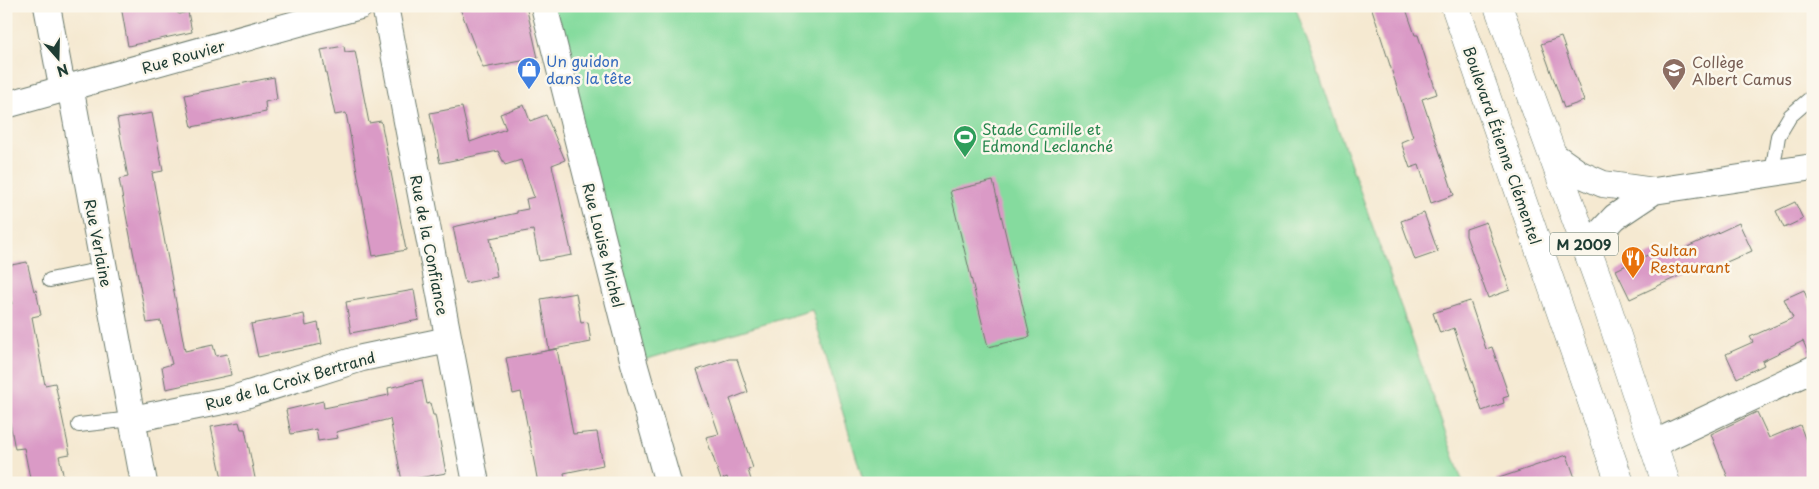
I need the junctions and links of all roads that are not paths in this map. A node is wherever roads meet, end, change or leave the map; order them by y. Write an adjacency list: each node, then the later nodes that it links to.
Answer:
1 (47, 6): 7 (street, Rue Verlaine)
2 (360, 6): 7 (street, Rue Rouvier)
3 (385, 6): 17 (street, Rue de la Confiance)
4 (544, 6): 24 (street, Rue Louise Michel)
5 (1455, 6): 25 (main road, Boulevard Étienne Clémentel / M 2009)
6 (1498, 6): 10 (main road, M 2009)
7 (66, 87): 9 (street, Rue Rouvier); 15 (street, Rue Verlaine)
8 (1813, 96): 12 (lane)
9 (6, 105)
10 (1553, 154): 13 (street); 14 (main road, M 2009)
11 (1813, 167): 12 (street)
12 (1772, 173): 13 (street)
13 (1654, 191): 14 (street)
14 (1587, 252): 21 (main road, M 2009)
15 (104, 269): 16 (lane); 19 (street, Rue Verlaine)
16 (50, 280)
17 (448, 340): 19 (street, Rue de la Croix Bertrand); 23 (street, Rue de la Confiance)
18 (1813, 369): 21 (street)
19 (132, 420): 20 (lane); 22 (street, Rue Verlaine)
20 (79, 425)
21 (1653, 446): 26 (main road, M 2009)
22 (144, 483)
23 (476, 483)
24 (668, 483)
25 (1620, 483)
26 (1666, 483)

